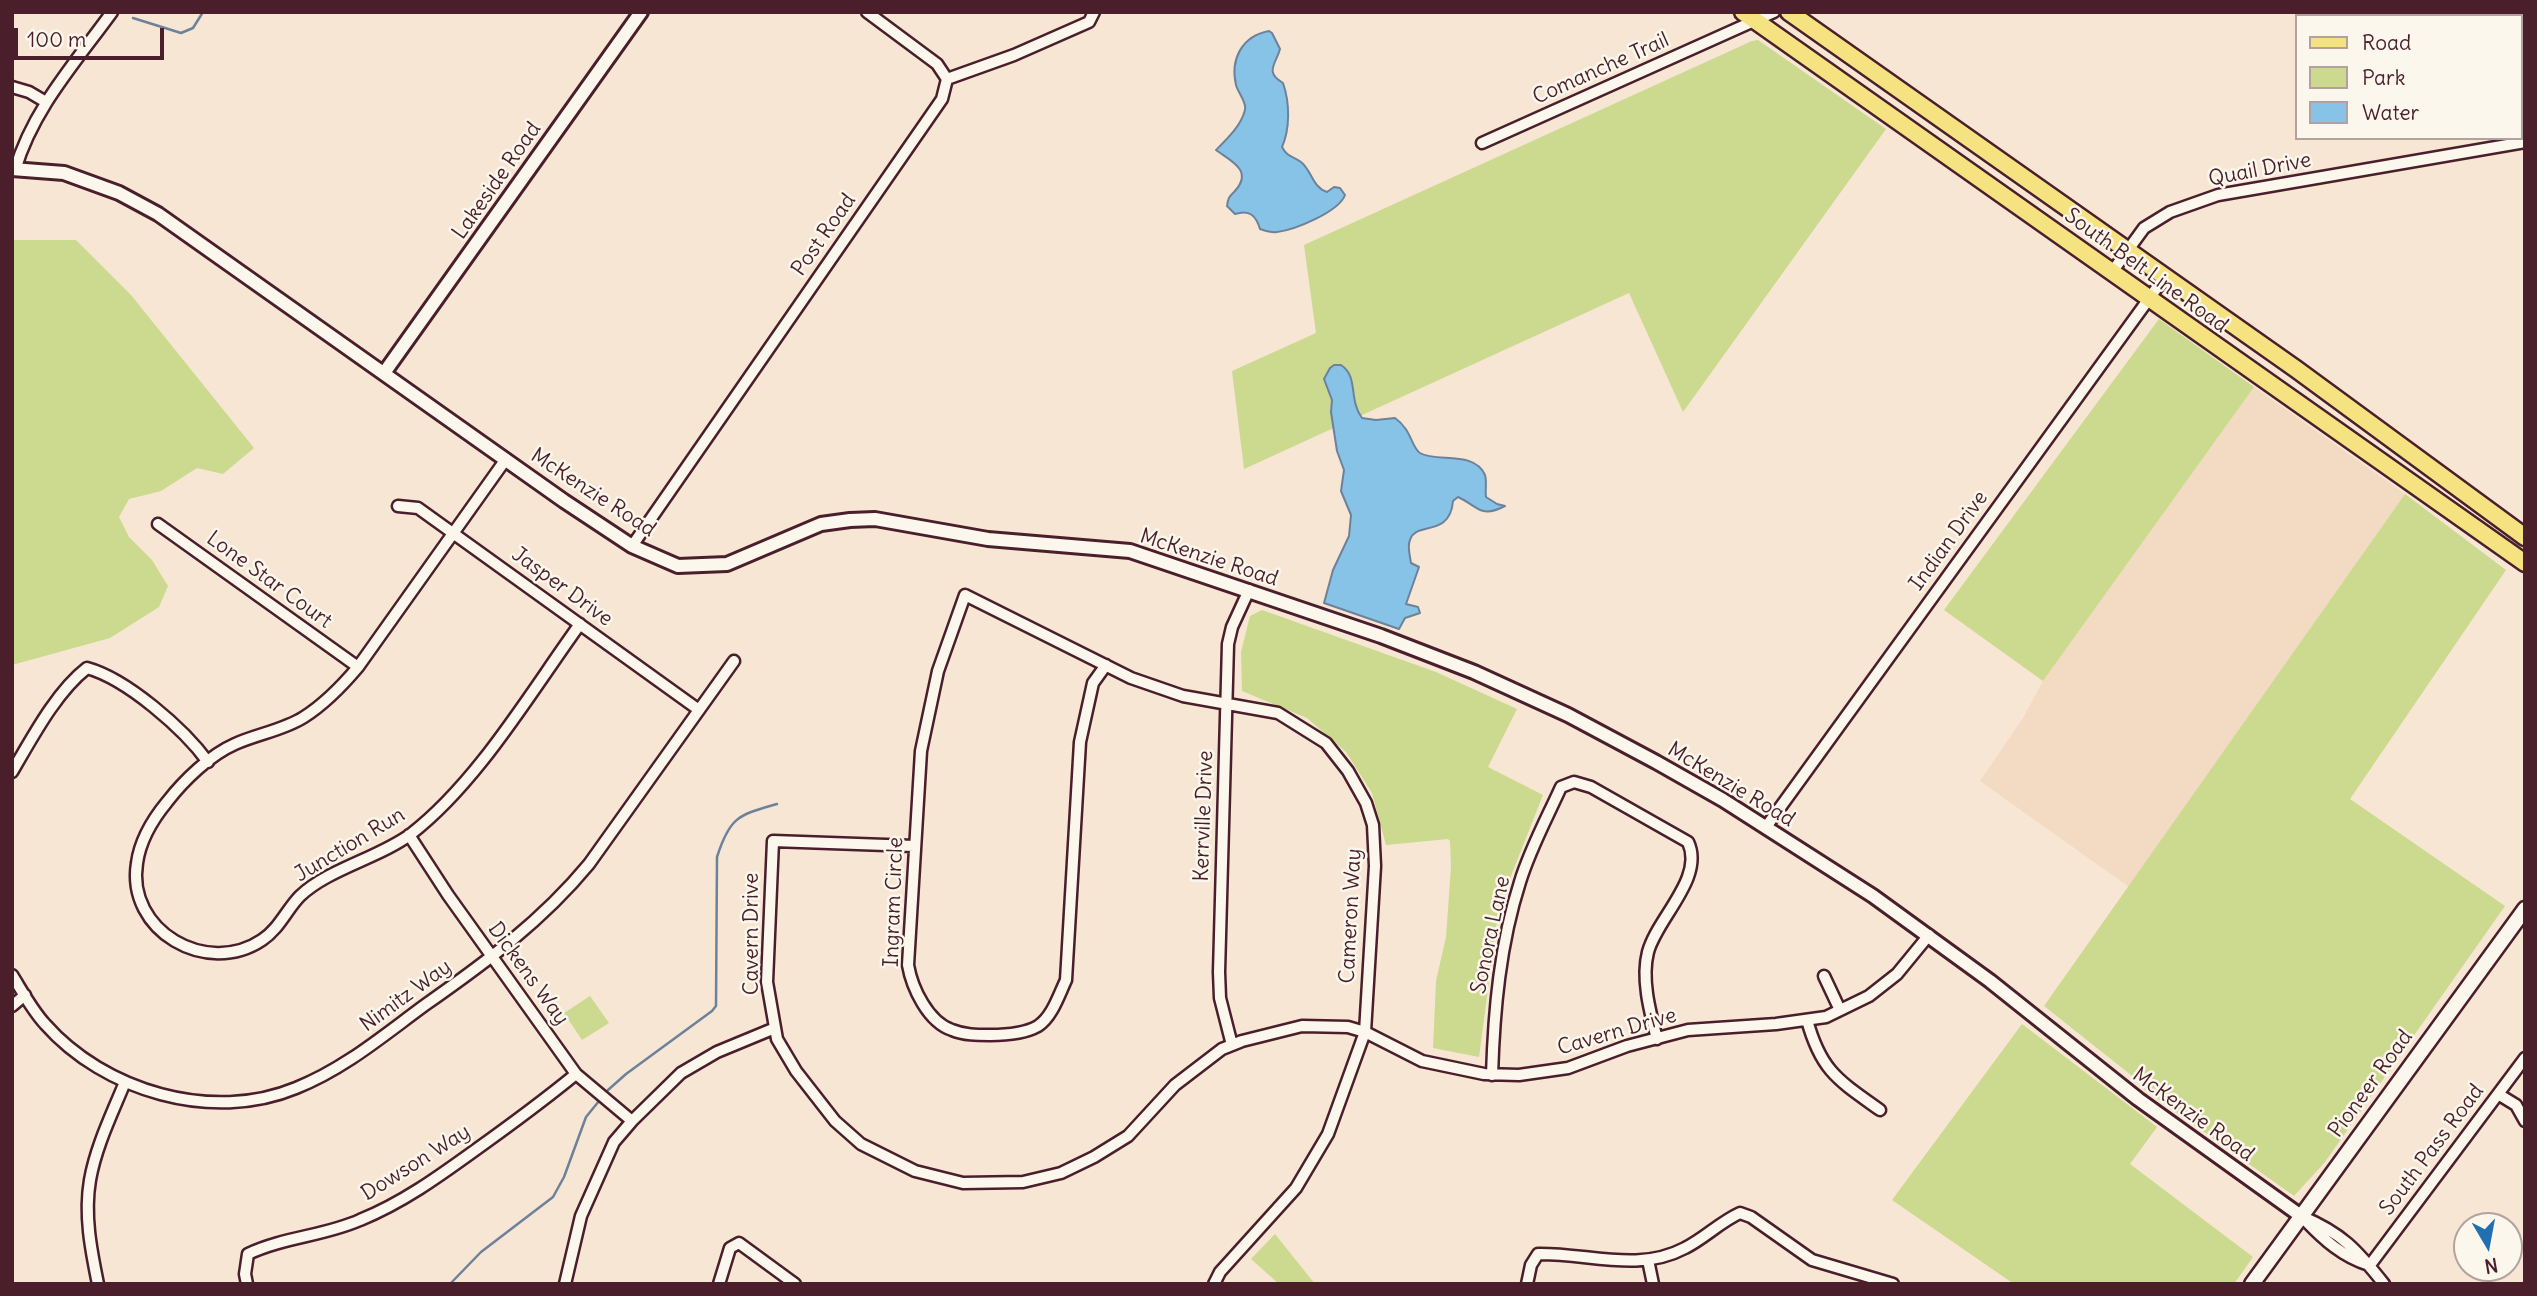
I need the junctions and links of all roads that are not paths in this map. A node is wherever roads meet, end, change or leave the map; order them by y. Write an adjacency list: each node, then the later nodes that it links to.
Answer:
1 (112, 12): 10 (street)
2 (641, 12): 18 (street, Lakeside Road)
3 (867, 12): 8 (street)
4 (1094, 12): 8 (street)
5 (1774, 12): 7 (street, Comanche Trail)
6 (1789, 12): 14 (main road, South Belt Line Road)
7 (1749, 17): 12 (street, Comanche Trail); 15 (main road, South Belt Line Road)
8 (947, 79): 28 (street, Post Road)
9 (12, 87): 10 (street)
10 (46, 102): 13 (street)
11 (2525, 142): 14 (street, Quail Drive)
12 (1482, 143)
13 (14, 169): 18 (street, McKenzie Road)
14 (2127, 251): 15 (street, Quail Drive); 16 (main road, South Belt Line Road)
15 (2112, 272): 17 (main road, South Belt Line Road)
16 (2164, 278): 17 (street, Indian Drive); 19 (main road, South Belt Line Road)
17 (2149, 299): 20 (main road, South Belt Line Road); 40 (street, Indian Drive)
18 (384, 373): 21 (street, McKenzie Road)
19 (2354, 412): 20 (main road); 24 (main road, South Belt Line Road)
20 (2339, 432): 22 (main road, South Belt Line Road)
21 (506, 459): 26 (street, Junction Run); 28 (street, McKenzie Road)
22 (2436, 500): 24 (main road); 29 (main road, South Belt Line Road)
23 (398, 506): 26 (street, Jasper Drive)
24 (2495, 515): 27 (main road, South Belt Line Road)
25 (158, 524): 35 (street, Lone Star Court)
26 (453, 533): 32 (street, Jasper Drive); 35 (street, Junction Run)
27 (2525, 537)
28 (632, 545): 30 (street, McKenzie Road)
29 (2524, 561)
30 (1249, 590): 36 (street, Kerrville Drive); 40 (street, McKenzie Road)
31 (965, 595): 34 (street, Cameron Way); 42 (street, Ingram Circle)
32 (580, 624): 37 (street, Jasper Drive); 41 (street, Junction Run)
33 (734, 661): 37 (street, Nimitz Way)
34 (1107, 665): 36 (street, Cameron Way); 42 (street, Ingram Circle)
35 (358, 667): 38 (street, Junction Run)
36 (1226, 704): 53 (street, Cameron Way); 55 (street, Kerrville Drive)
37 (699, 710): 45 (street, Nimitz Way)
38 (208, 762): 39 (street); 41 (street, Junction Run)
39 (12, 772)
40 (1766, 827): 44 (street, McKenzie Road)
41 (410, 835): 45 (street, Dickens Way)
42 (914, 846): 52 (street, Cavern Drive)
43 (2525, 909): 64 (main road, Pioneer Road)
44 (1929, 935): 50 (street, Cavern Drive); 64 (street, McKenzie Road)
45 (493, 957): 57 (street, Dickens Way); 59 (street, Nimitz Way)
46 (12, 975): 48 (street, Nimitz Way)
47 (1824, 976): 50 (street)
48 (25, 995): 49 (street); 59 (street, Nimitz Way)
49 (12, 1006)
50 (1840, 1010): 51 (street, Cavern Drive)
51 (1807, 1020): 54 (street, Cavern Drive); 61 (street)
52 (775, 1028): 55 (street, Cavern Drive); 62 (street)
53 (1365, 1032): 55 (street, Cavern Drive); 58 (street, Cavern Drive); 72 (street, Cameron Way)
54 (1657, 1038): 58 (street, Cavern Drive); 58 (street, Sonora Lane)
55 (1232, 1045)
56 (2525, 1058): 60 (street, South Pass Road)
57 (576, 1074): 62 (street, Dickens Way); 68 (street, Dowson Way)
58 (1492, 1074)
59 (125, 1082): 67 (street)
60 (2498, 1094): 63 (street); 66 (street, South Pass Road)
61 (1880, 1111)
62 (632, 1121): 69 (street)
63 (2525, 1121)
64 (2301, 1216): 66 (street); 76 (main road, Pioneer Road)
65 (1648, 1260): 73 (street); 74 (street); 75 (street)
66 (2370, 1265): 77 (street)
67 (98, 1284)
68 (247, 1284)
69 (565, 1284)
70 (719, 1284): 71 (street)
71 (795, 1284)
72 (1214, 1284)
73 (1527, 1284)
74 (1653, 1284)
75 (1893, 1284)
76 (2252, 1284)
77 (2384, 1284)

